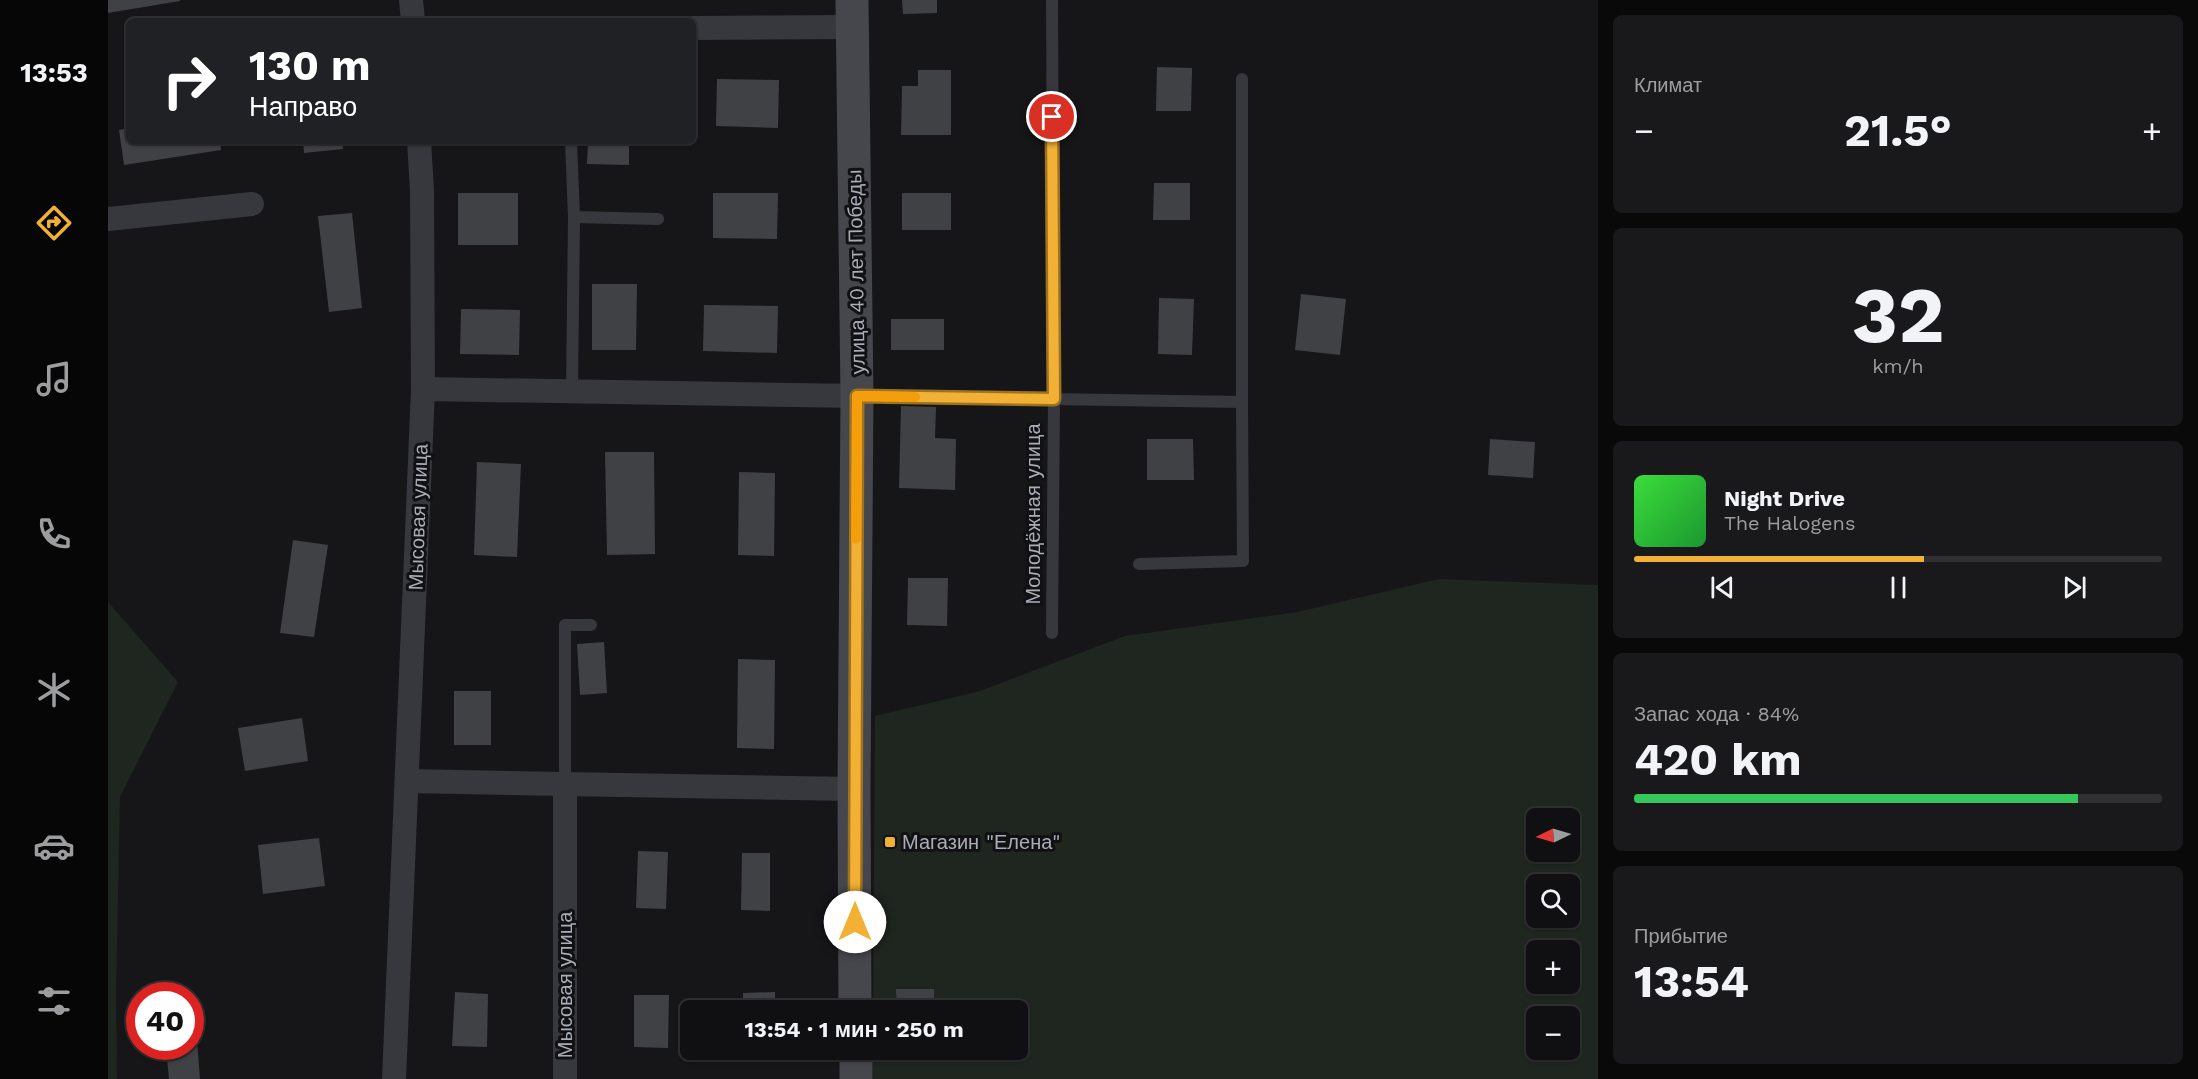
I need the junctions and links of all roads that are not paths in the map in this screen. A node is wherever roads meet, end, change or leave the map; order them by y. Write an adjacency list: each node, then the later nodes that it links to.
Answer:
1 (411, 0): 4 (street)
2 (1052, 0): 16 (lane, Молодёжная улица)
3 (852, 14): 5 (street); 15 (street, улица 40 лет Победы)
4 (413, 18)
5 (696, 28)
6 (1242, 79): 17 (lane)
7 (419, 144): 13 (street, Мысовая улица)
8 (571, 144): 10 (lane)
9 (252, 204): 11 (street)
10 (574, 217): 12 (lane); 14 (lane)
11 (108, 219)
12 (658, 219)
13 (423, 389): 14 (street); 21 (street, Мысовая улица)
14 (572, 391): 15 (street)
15 (857, 396): 16 (lane); 23 (street, улица 40 лет Победы)
16 (1054, 399): 17 (lane); 20 (lane, Молодёжная улица)
17 (1242, 402): 18 (lane)
18 (1139, 564)
19 (591, 625): 22 (lane)
20 (1052, 633)
21 (407, 781): 22 (street); 26 (street, Мысовая улица)
22 (565, 784): 23 (street); 27 (street, Мысовая улица)
23 (854, 789): 24 (street, улица 40 лет Победы)
24 (855, 1000)
25 (856, 1060): 28 (street)
26 (394, 1079)
27 (565, 1079)
28 (856, 1079)

